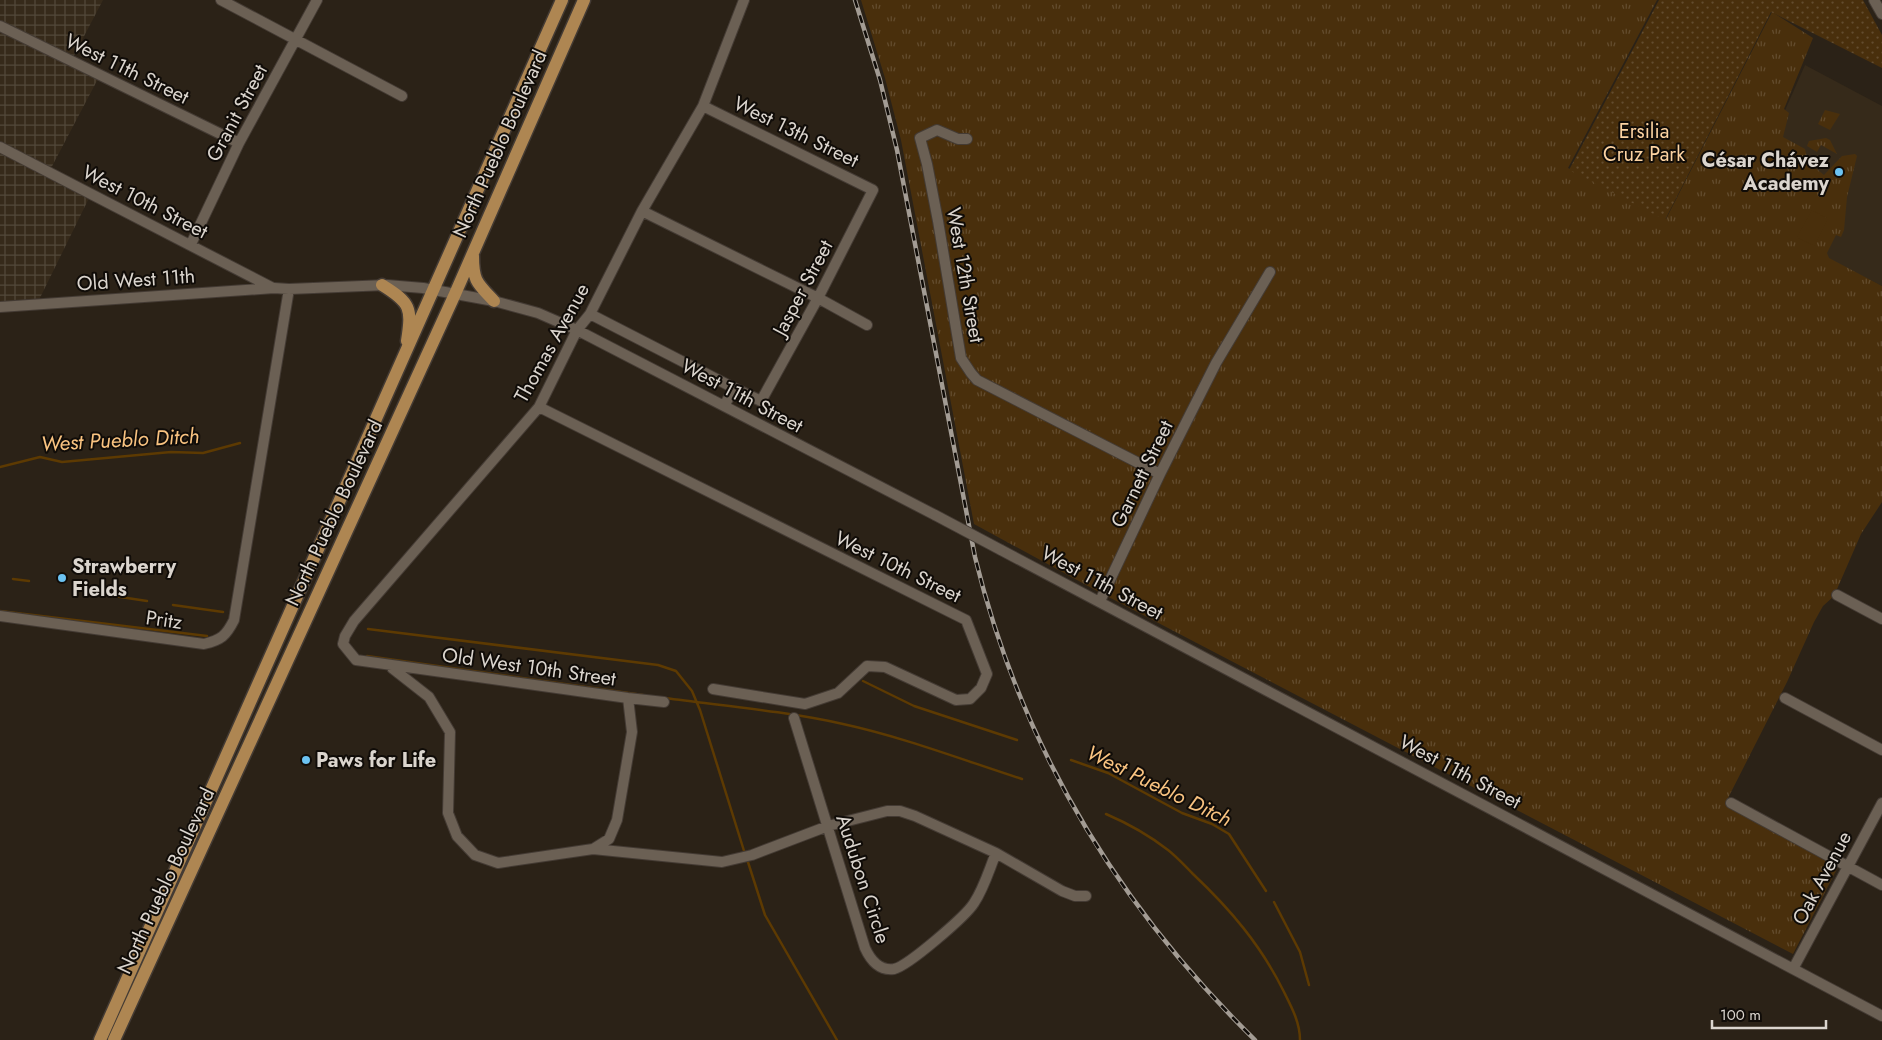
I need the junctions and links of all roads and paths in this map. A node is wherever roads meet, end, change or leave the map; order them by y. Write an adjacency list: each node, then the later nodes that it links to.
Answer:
1 (221, 0): 9 (street)
2 (317, 0): 9 (street, Granit Street)
3 (562, 0): 23 (main road, North Pueblo Boulevard)
4 (584, 0): 18 (main road, North Pueblo Boulevard)
5 (744, 0): 11 (street, Thomas Avenue)
6 (1874, 0): 7 (street)
7 (1882, 14)
8 (0, 26): 13 (street, West 11th Street)
9 (297, 39): 10 (street); 13 (street, Granit Street)
10 (402, 96)
11 (703, 106): 15 (street, West 13th Street); 16 (street, Thomas Avenue)
12 (967, 139): 35 (street, West 12th Street)
13 (239, 143): 17 (street, Granit Street)
14 (0, 147): 17 (street, West 10th Street)
15 (873, 190): 25 (street, Jasper Street)
16 (642, 212): 25 (street); 28 (street, Thomas Avenue)
17 (191, 244): 21 (street, West 10th Street)
18 (474, 251): 24 (main road, North Pueblo Boulevard); 26 (main road)
19 (1270, 272): 35 (street, Garnett Street)
20 (382, 285): 22 (street, West 11th Street); 23 (street, West 11th Street); 31 (main road)
21 (274, 288): 22 (street, West 11th Street); 27 (street, Old West 11th)
22 (289, 289): 38 (street, Pritz)
23 (435, 290): 24 (street, West 11th Street); 31 (main road, North Pueblo Boulevard)
24 (455, 294): 26 (street, West 11th Street); 58 (main road, North Pueblo Boulevard)
25 (818, 298): 29 (street); 32 (street, Jasper Street)
26 (494, 301): 30 (street, West 11th Street)
27 (0, 307)
28 (590, 314): 30 (street, Thomas Avenue); 32 (street)
29 (867, 325)
30 (577, 330): 33 (street, West 11th Street); 34 (street, Thomas Avenue)
31 (406, 356): 57 (main road, North Pueblo Boulevard)
32 (734, 388): 33 (street)
33 (724, 406): 37 (street, West 11th Street, bridge)
34 (540, 407): 40 (street, Thomas Avenue); 41 (street, West 10th Street)
35 (1160, 474): 37 (street, Garnett Street)
36 (1837, 595): 39 (street)
37 (1100, 601): 55 (street, West 11th Street)
38 (0, 616)
39 (1882, 620)
40 (389, 666): 42 (street, Old West 10th Street); 50 (street)
41 (713, 690)
42 (628, 698): 44 (street, Old West 10th Street); 50 (street)
43 (1785, 698): 46 (street)
44 (664, 702)
45 (794, 718): 49 (street, Audubon Circle)
46 (1882, 750)
47 (1731, 803): 52 (street)
48 (1882, 803): 52 (street, Oak Avenue)
49 (828, 826): 50 (street); 51 (street); 51 (street, Audubon Circle)
50 (593, 849)
51 (996, 853): 54 (street)
52 (1848, 867): 53 (street); 55 (street, Oak Avenue)
53 (1882, 885)
54 (1086, 896)
55 (1793, 969): 56 (street, West 11th Street)
56 (1882, 1016)
57 (100, 1040)
58 (114, 1040)

